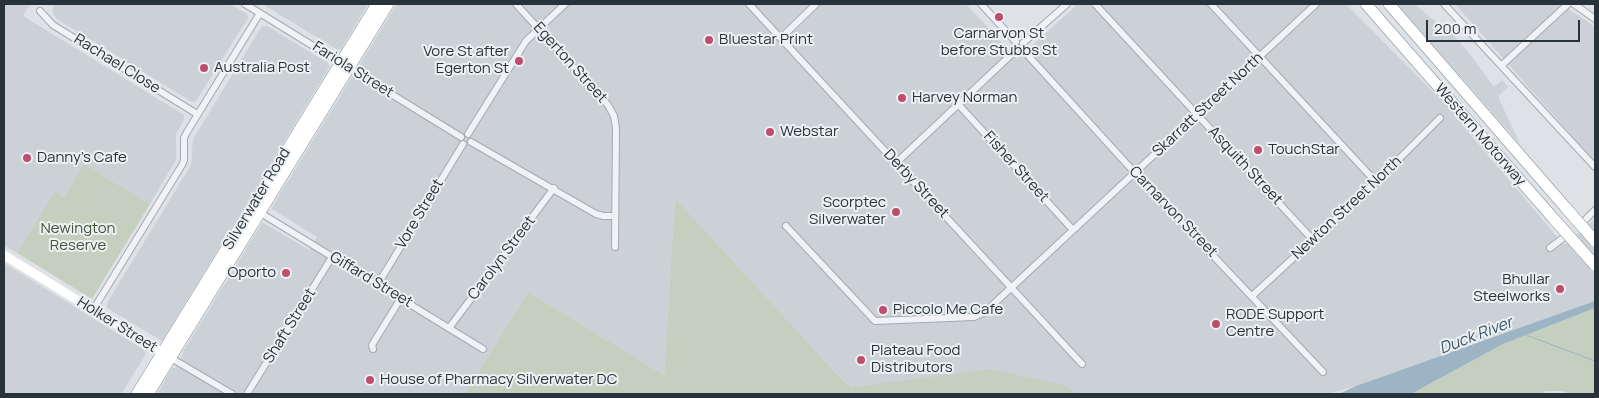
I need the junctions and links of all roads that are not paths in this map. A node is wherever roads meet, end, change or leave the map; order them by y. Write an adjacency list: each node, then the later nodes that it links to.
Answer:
1 (245, 4): 19 (street, Fariola Street)
2 (377, 4): 27 (highway, Silverwater Road)
3 (388, 4): 27 (highway, Silverwater Road)
4 (516, 4): 21 (street, Egerton Street)
5 (565, 4): 21 (street)
6 (749, 4): 22 (street, Derby Street)
7 (816, 4): 22 (street)
8 (980, 4): 23 (street)
9 (1067, 4): 23 (street)
10 (1095, 4): 31 (street, Asquith Street)
11 (1211, 4): 26 (street)
12 (1316, 4): 26 (street, Skarratt Street North)
13 (1366, 4): 55 (highway, Western Motorway, bridge)
14 (1389, 4): 50 (highway, Western Motorway, bridge)
15 (1444, 4): 28 (street)
16 (1568, 4): 28 (street)
17 (1574, 4): 20 (street)
18 (40, 11): 30 (street, Rachael Close)
19 (260, 13): 27 (street, Fariola Street); 30 (street)
20 (1595, 19)
21 (538, 28): 33 (street); 44 (street, Egerton Street)
22 (780, 38): 37 (street, Derby Street)
23 (1020, 43): 24 (street); 25 (street)
24 (1015, 51): 25 (street); 29 (street)
25 (1024, 51): 39 (street, Carnarvon Street)
26 (1260, 56): 31 (street, Skarratt Street North); 40 (street)
27 (345, 65): 34 (street, Fariola Street); 43 (highway, Silverwater Road); 64 (highway, Silverwater Road)
28 (1502, 66): 38 (street)
29 (958, 104): 37 (street); 47 (street, Fisher Street)
30 (197, 114): 60 (street)
31 (1198, 114): 39 (street, Skarratt Street North); 49 (street, Asquith Street)
32 (1440, 118): 40 (street, Newton Street North)
33 (468, 134): 34 (street); 35 (street)
34 (461, 136): 36 (street)
35 (471, 142): 36 (street); 41 (street)
36 (463, 144): 56 (street, Vore Street)
37 (896, 162): 57 (street, Derby Street)
38 (1595, 167)
39 (1134, 173): 47 (street, Skarratt Street North); 58 (street, Carnarvon Street)
40 (1376, 182): 49 (street, Newton Street North)
41 (554, 188): 44 (street); 61 (street, Carolyn Street)
42 (1595, 210): 45 (street)
43 (259, 212): 54 (street, Giffard Street); 64 (highway, Silverwater Road)
44 (616, 216): 51 (street, Egerton Street)
45 (1585, 220)
46 (786, 226): 57 (street, Skarratt Street North)
47 (1073, 230): 57 (street, Skarratt Street North)
48 (1563, 238): 52 (street)
49 (1313, 240): 58 (street, Newton Street North)
50 (1595, 241)
51 (615, 247)
52 (1550, 248)
53 (4, 255): 60 (main road, Holker Street)
54 (332, 257): 56 (street, Giffard Street); 70 (street, Shaft Street)
55 (1595, 265)
56 (378, 284): 59 (street, Giffard Street)
57 (1012, 287): 65 (street, Derby Street)
58 (1252, 296): 66 (street, Carnarvon Street)
59 (401, 298): 61 (street, Giffard Street); 62 (street)
60 (93, 310): 64 (main road, Holker Street)
61 (449, 328): 63 (street, Giffard Street)
62 (373, 349)
63 (483, 349)
64 (167, 355): 67 (highway, Silverwater Road); 68 (highway, Silverwater Road); 69 (street, Holker Street)
65 (1082, 364)
66 (1323, 372)
67 (137, 394)
68 (148, 394)
69 (232, 394)
70 (247, 394)

